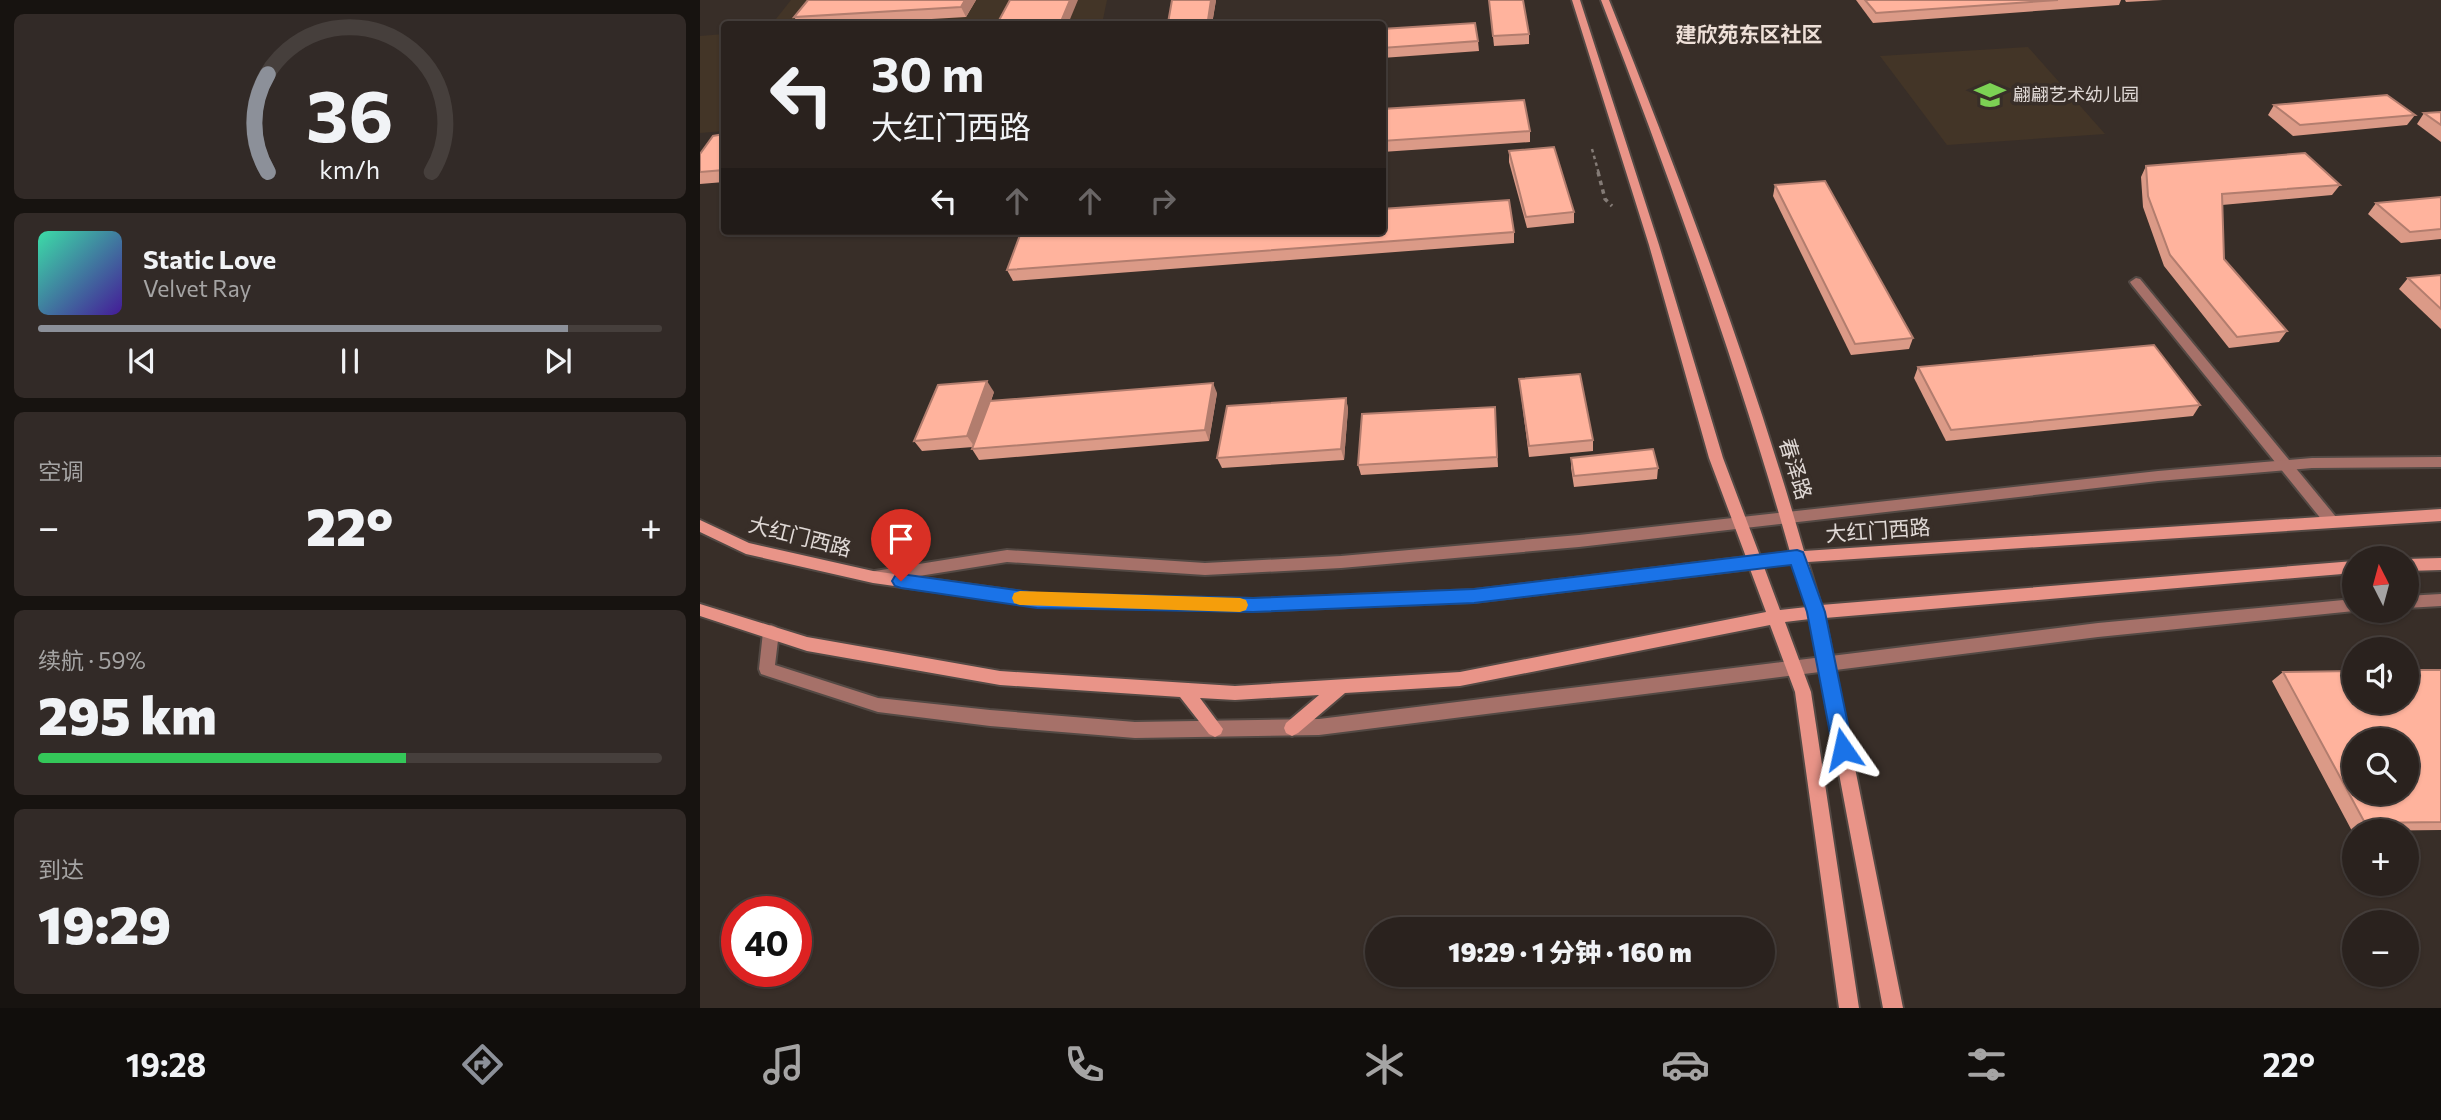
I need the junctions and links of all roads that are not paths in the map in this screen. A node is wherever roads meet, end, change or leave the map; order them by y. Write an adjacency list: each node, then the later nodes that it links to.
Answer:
1 (1576, 0): 9 (main road)
2 (1605, 0): 7 (main road, 春泽路)
3 (2136, 282): 5 (street)
4 (2441, 462): 5 (street)
5 (2284, 466): 7 (street); 8 (street)
6 (2441, 515): 8 (main road, 大红门西路)
7 (1786, 518): 9 (street); 11 (main road, 春泽路)
8 (2331, 521): 11 (main road, 大红门西路)
9 (1740, 523): 12 (main road); 16 (street)
10 (700, 526): 16 (main road, 大红门西路)
11 (1797, 557): 12 (main road, 大红门西路); 21 (main road, 春泽路)
12 (1755, 563): 16 (main road, 大红门西路); 22 (main road)
13 (2441, 564): 14 (main road)
14 (2419, 565)
15 (2342, 568): 21 (main road)
16 (873, 577)
17 (2441, 600): 18 (street)
18 (2419, 601)
19 (2342, 606): 24 (street)
20 (700, 610): 23 (main road)
21 (1816, 612): 22 (main road); 24 (main road, 春泽路)
22 (1776, 617): 25 (main road); 26 (main road)
23 (771, 632): 27 (main road); 29 (street)
24 (1826, 664): 25 (street); 31 (main road, 春泽路)
25 (1794, 668): 28 (street); 30 (main road)
26 (1341, 687): 27 (main road); 28 (main road)
27 (1184, 690): 29 (main road)
28 (1292, 728): 29 (street)
29 (1215, 729)
30 (1849, 1008)
31 (1893, 1008)

